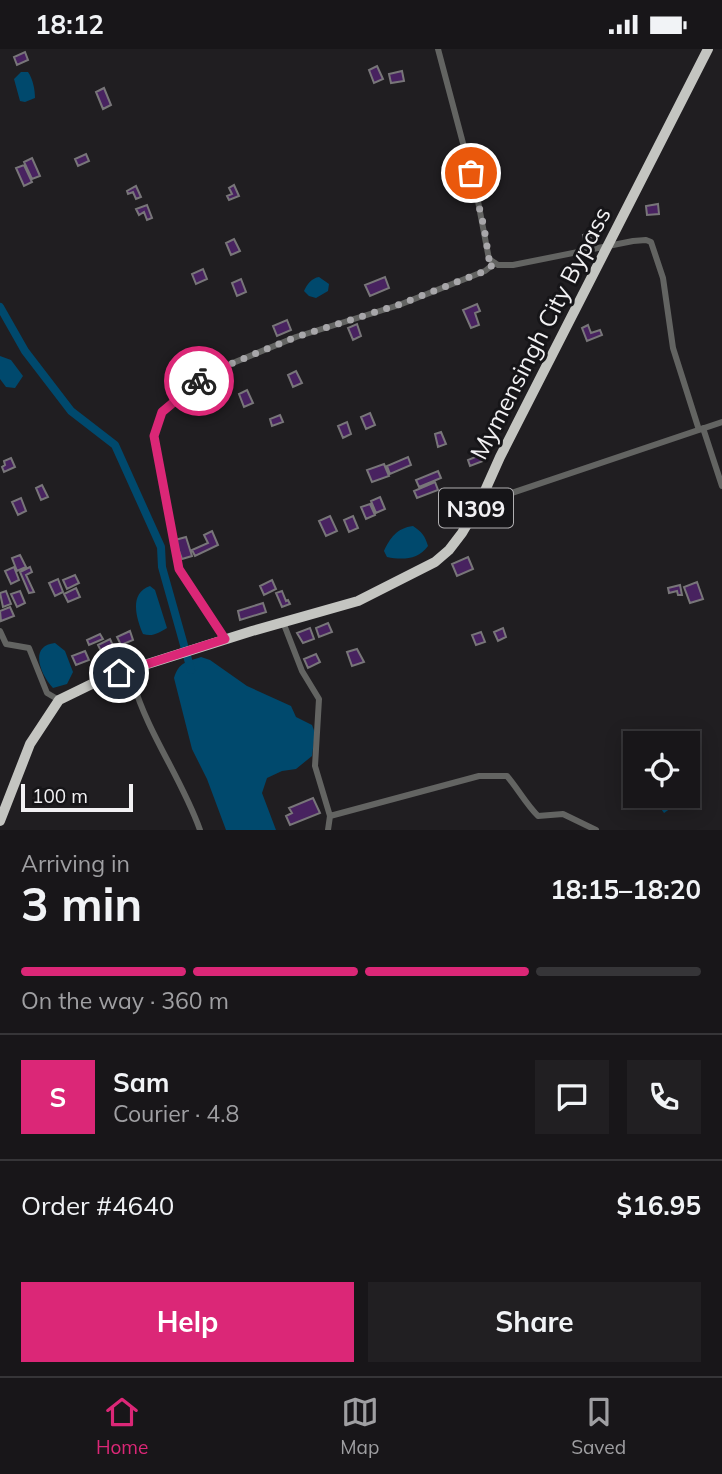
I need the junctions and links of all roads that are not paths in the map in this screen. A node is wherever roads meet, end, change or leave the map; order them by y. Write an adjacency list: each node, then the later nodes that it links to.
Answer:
1 (438, 49): 4 (street)
2 (708, 49): 3 (highway, Mymensingh City Bypass / N309)
3 (607, 246): 4 (street); 6 (street); 8 (highway, Mymensingh City Bypass / N309)
4 (495, 263): 11 (street)
5 (722, 422): 6 (street)
6 (701, 429): 7 (street); 8 (street)
7 (722, 486)
8 (479, 504): 9 (highway, Mymensingh City Bypass / N309)
9 (283, 622): 11 (highway, Mymensingh City Bypass / N309); 14 (street)
10 (0, 631): 13 (street)
11 (225, 639): 12 (highway, Mymensingh City Bypass)
12 (100, 680): 13 (highway, Mymensingh City Bypass); 16 (street)
13 (59, 700): 15 (highway)
14 (330, 816): 17 (street); 18 (street)
15 (0, 821)
16 (200, 830)
17 (328, 830)
18 (596, 830)

